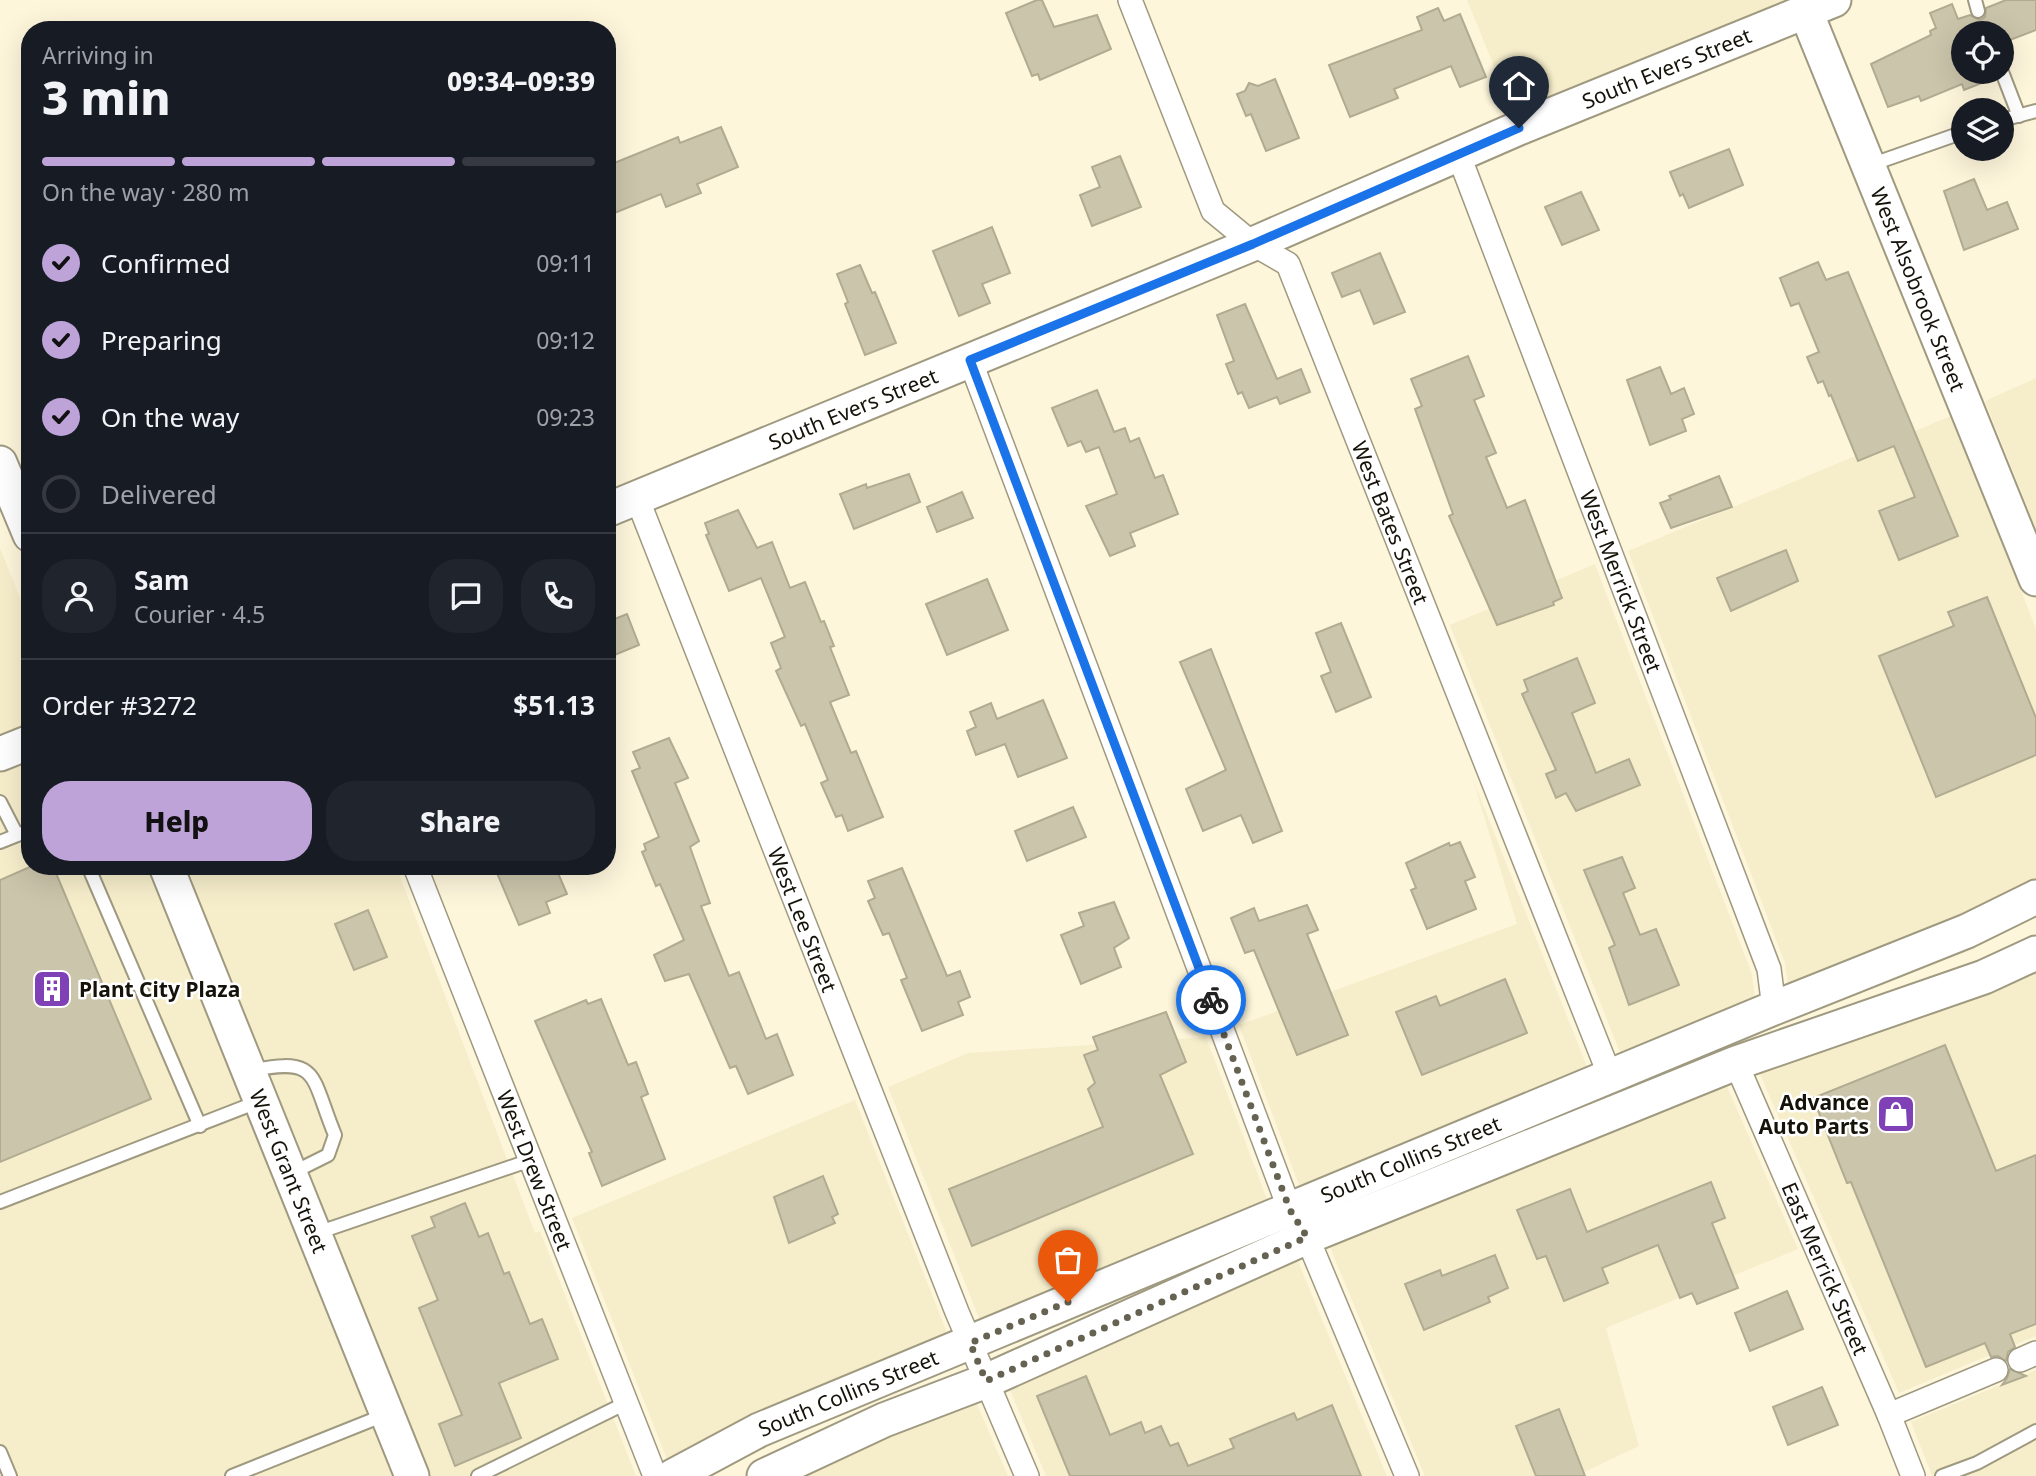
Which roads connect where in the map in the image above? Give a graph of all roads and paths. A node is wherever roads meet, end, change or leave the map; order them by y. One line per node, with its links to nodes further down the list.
1 (1130, 0): 10 (street, West Bates Street)
2 (1814, 4): 8 (main road, South Evers Street); 9 (main road, West Alsobrook Street)
3 (2006, 84): 5 (lane)
4 (2036, 111): 5 (lane)
5 (2019, 116): 6 (lane)
6 (2014, 117)
7 (1951, 137): 9 (lane)
8 (1459, 156): 10 (main road, South Evers Street); 29 (street, West Merrick Street)
9 (1869, 165): 15 (main road, West Alsobrook Street)
10 (1253, 244): 11 (main road, South Evers Street); 31 (street, West Bates Street)
11 (970, 360): 13 (main road, South Evers Street); 37 (street)
12 (0, 463): 14 (main road)
13 (622, 504): 39 (street, West Lee Street)
14 (21, 513)
15 (2036, 579)
16 (21, 746): 17 (main road)
17 (0, 754)
18 (0, 802): 19 (lane)
19 (21, 829)
20 (21, 834): 21 (lane)
21 (0, 842)
22 (92, 875): 33 (lane)
23 (170, 875): 32 (main road, West Grant Street)
24 (419, 875): 34 (street, West Drew Street)
25 (2036, 897): 29 (main road, South Collins Street)
26 (2036, 931): 28 (main road)
27 (2036, 953): 28 (main road, South Collins Street)
28 (1920, 999): 30 (main road, South Collins Street)
29 (1774, 1008): 31 (main road, South Collins Street)
30 (1736, 1063): 37 (main road, South Collins Street); 44 (street, East Merrick Street)
31 (1610, 1076): 37 (main road, South Collins Street)
32 (254, 1086): 33 (lane); 35 (main road, West Grant Street); 35 (lane)
33 (200, 1126): 36 (lane)
34 (531, 1160): 38 (lane); 42 (street, West Drew Street)
35 (290, 1174): 38 (main road, West Grant Street)
36 (0, 1202)
37 (1298, 1224): 39 (main road, South Collins Street); 41 (main road, South Collins Street); 55 (street)
38 (314, 1234): 43 (main road, West Grant Street)
39 (970, 1343): 41 (street, West Lee Street); 52 (main road, South Collins Street)
40 (1996, 1370): 44 (street)
41 (986, 1381): 53 (main road, South Collins Street); 54 (street, West Lee Street)
42 (626, 1403): 50 (lane); 51 (street, West Drew Street)
43 (387, 1414): 48 (lane); 49 (main road, West Grant Street)
44 (1889, 1415): 56 (street, East Merrick Street)
45 (2036, 1432): 57 (lane)
46 (0, 1452): 47 (lane)
47 (10, 1476)
48 (232, 1476)
49 (412, 1476)
50 (478, 1476)
51 (655, 1476)
52 (674, 1476)
53 (764, 1476)
54 (1027, 1476)
55 (1407, 1476)
56 (1913, 1476)
57 (1942, 1476)

